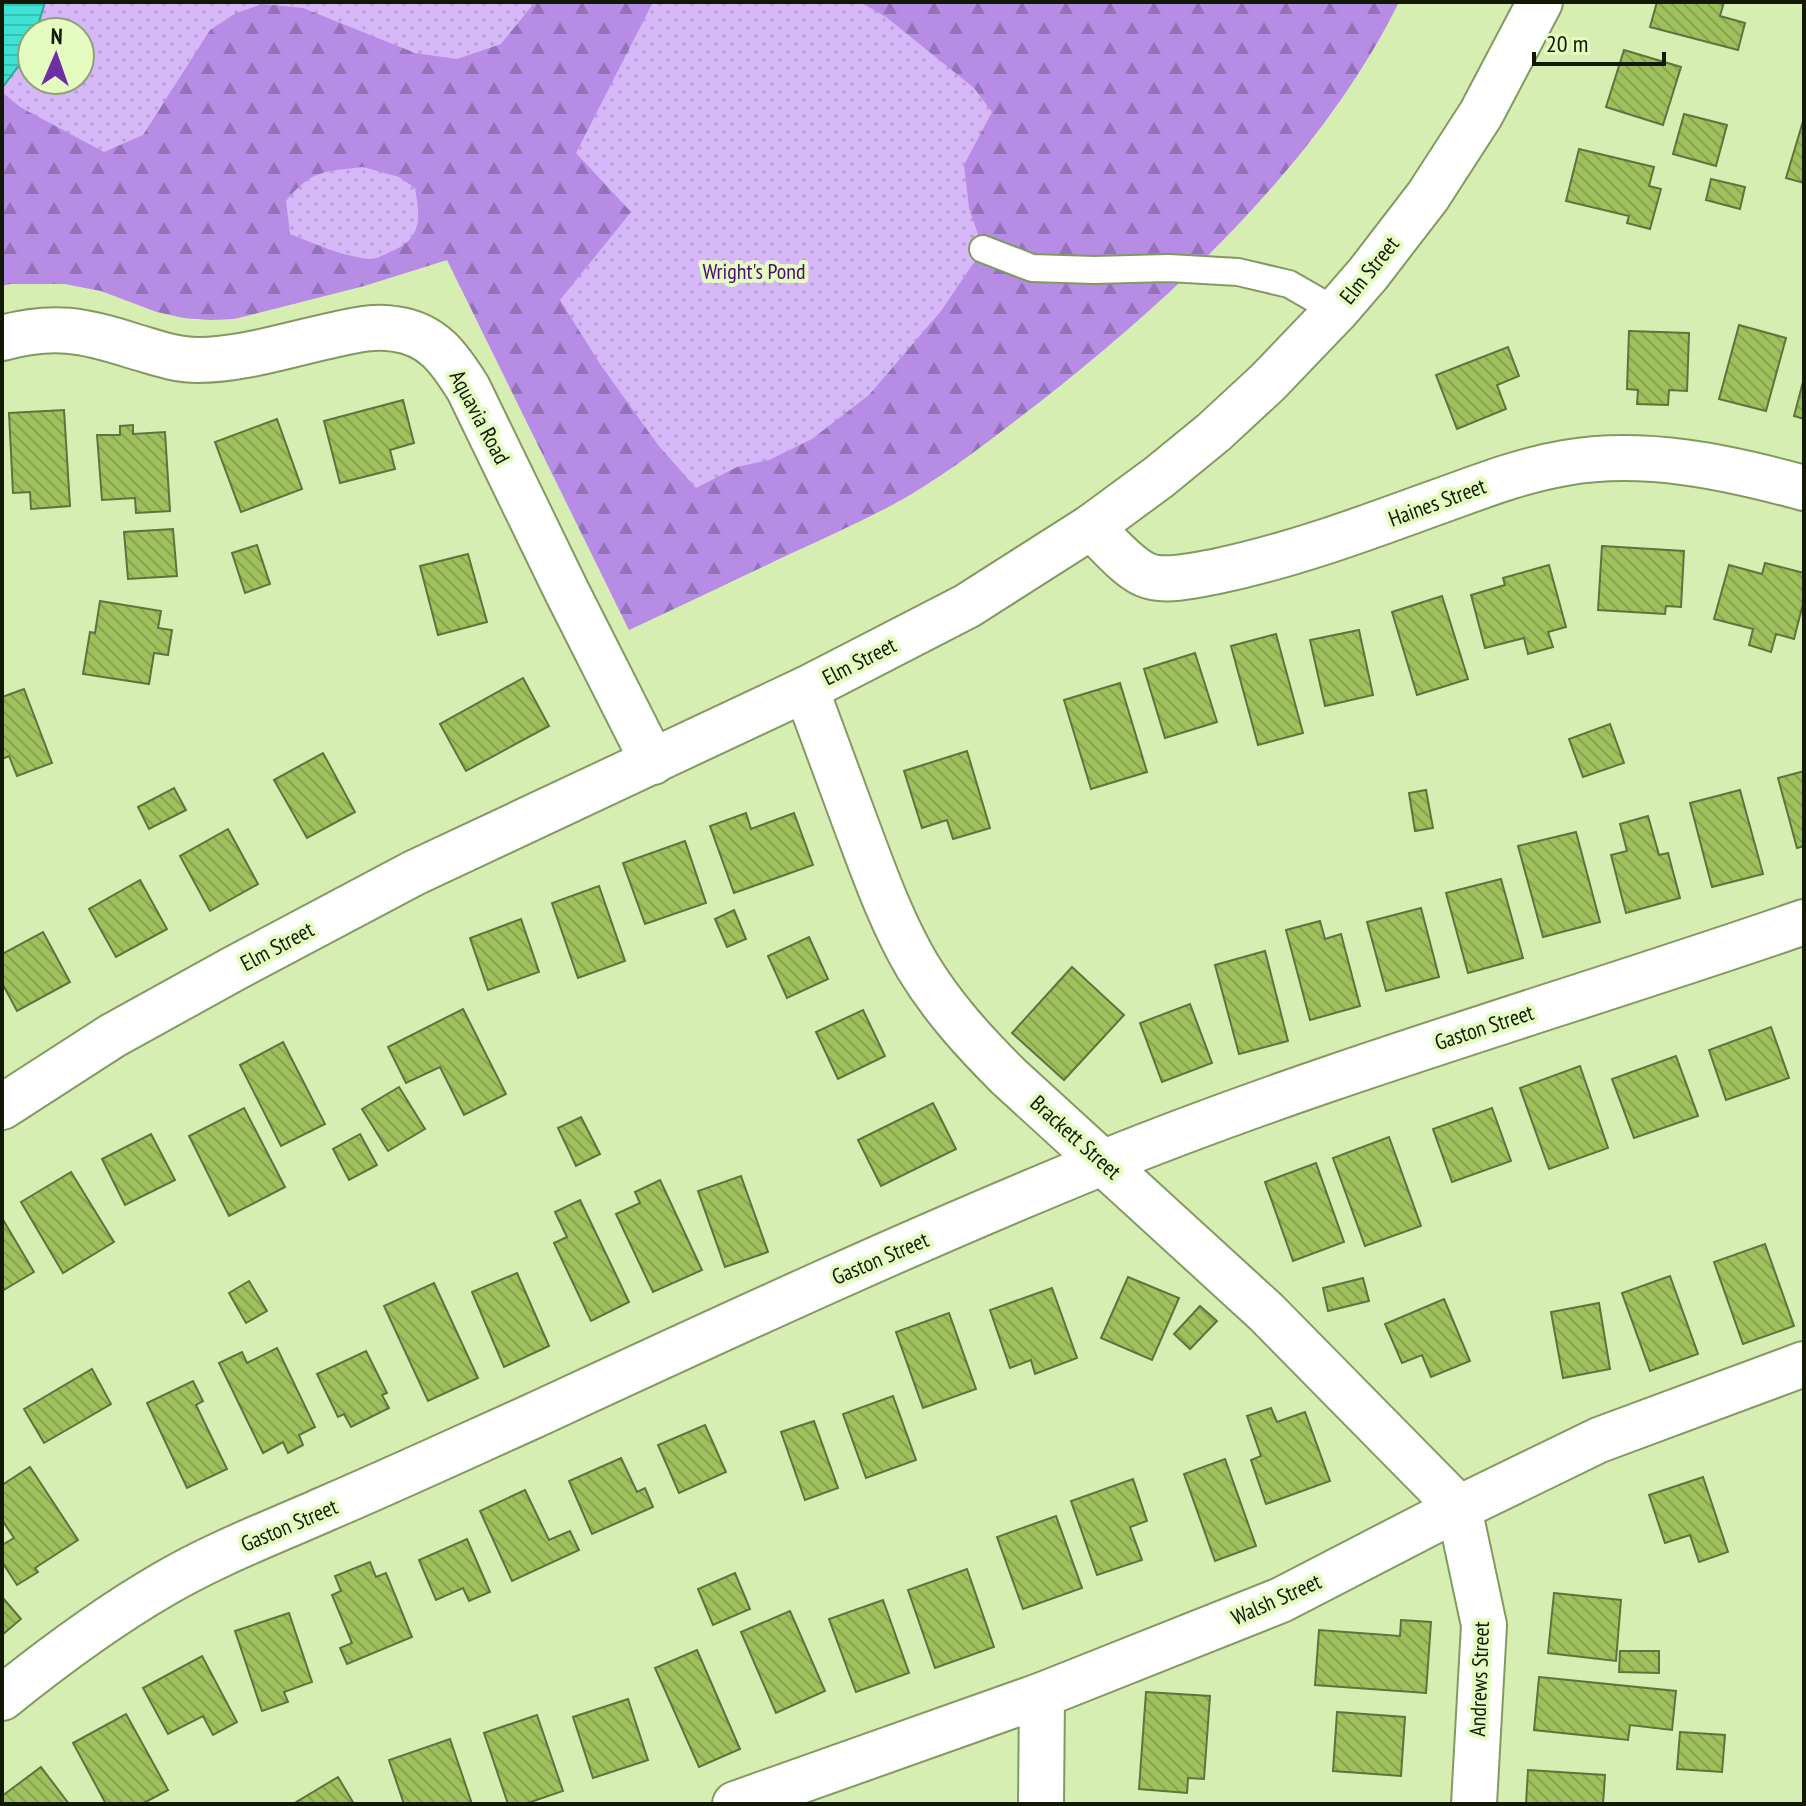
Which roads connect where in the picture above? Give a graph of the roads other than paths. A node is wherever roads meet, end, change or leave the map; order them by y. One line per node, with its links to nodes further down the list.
1 (1540, 2): 3 (street, Elm Street)
2 (983, 249): 3 (lane)
3 (1336, 311): 6 (street, Elm Street)
4 (2, 338): 8 (street, Aquavia Road)
5 (1804, 488): 6 (street, Haines Street)
6 (1091, 527): 7 (street, Elm Street)
7 (806, 689): 8 (street, Elm Street); 11 (street, Brackett Street)
8 (653, 762): 10 (street, Elm Street)
9 (1804, 922): 11 (street, Gaston Street)
10 (2, 1107)
11 (1103, 1162): 13 (street, Brackett Street); 15 (street, Gaston Street)
12 (1804, 1364): 13 (street, Walsh Street)
13 (1459, 1508): 14 (street, Walsh Street); 18 (street, Andrews Street)
14 (1042, 1695): 16 (street, Walsh Street); 17 (street)
15 (2, 1698)
16 (735, 1804)
17 (1041, 1804)
18 (1474, 1804)

